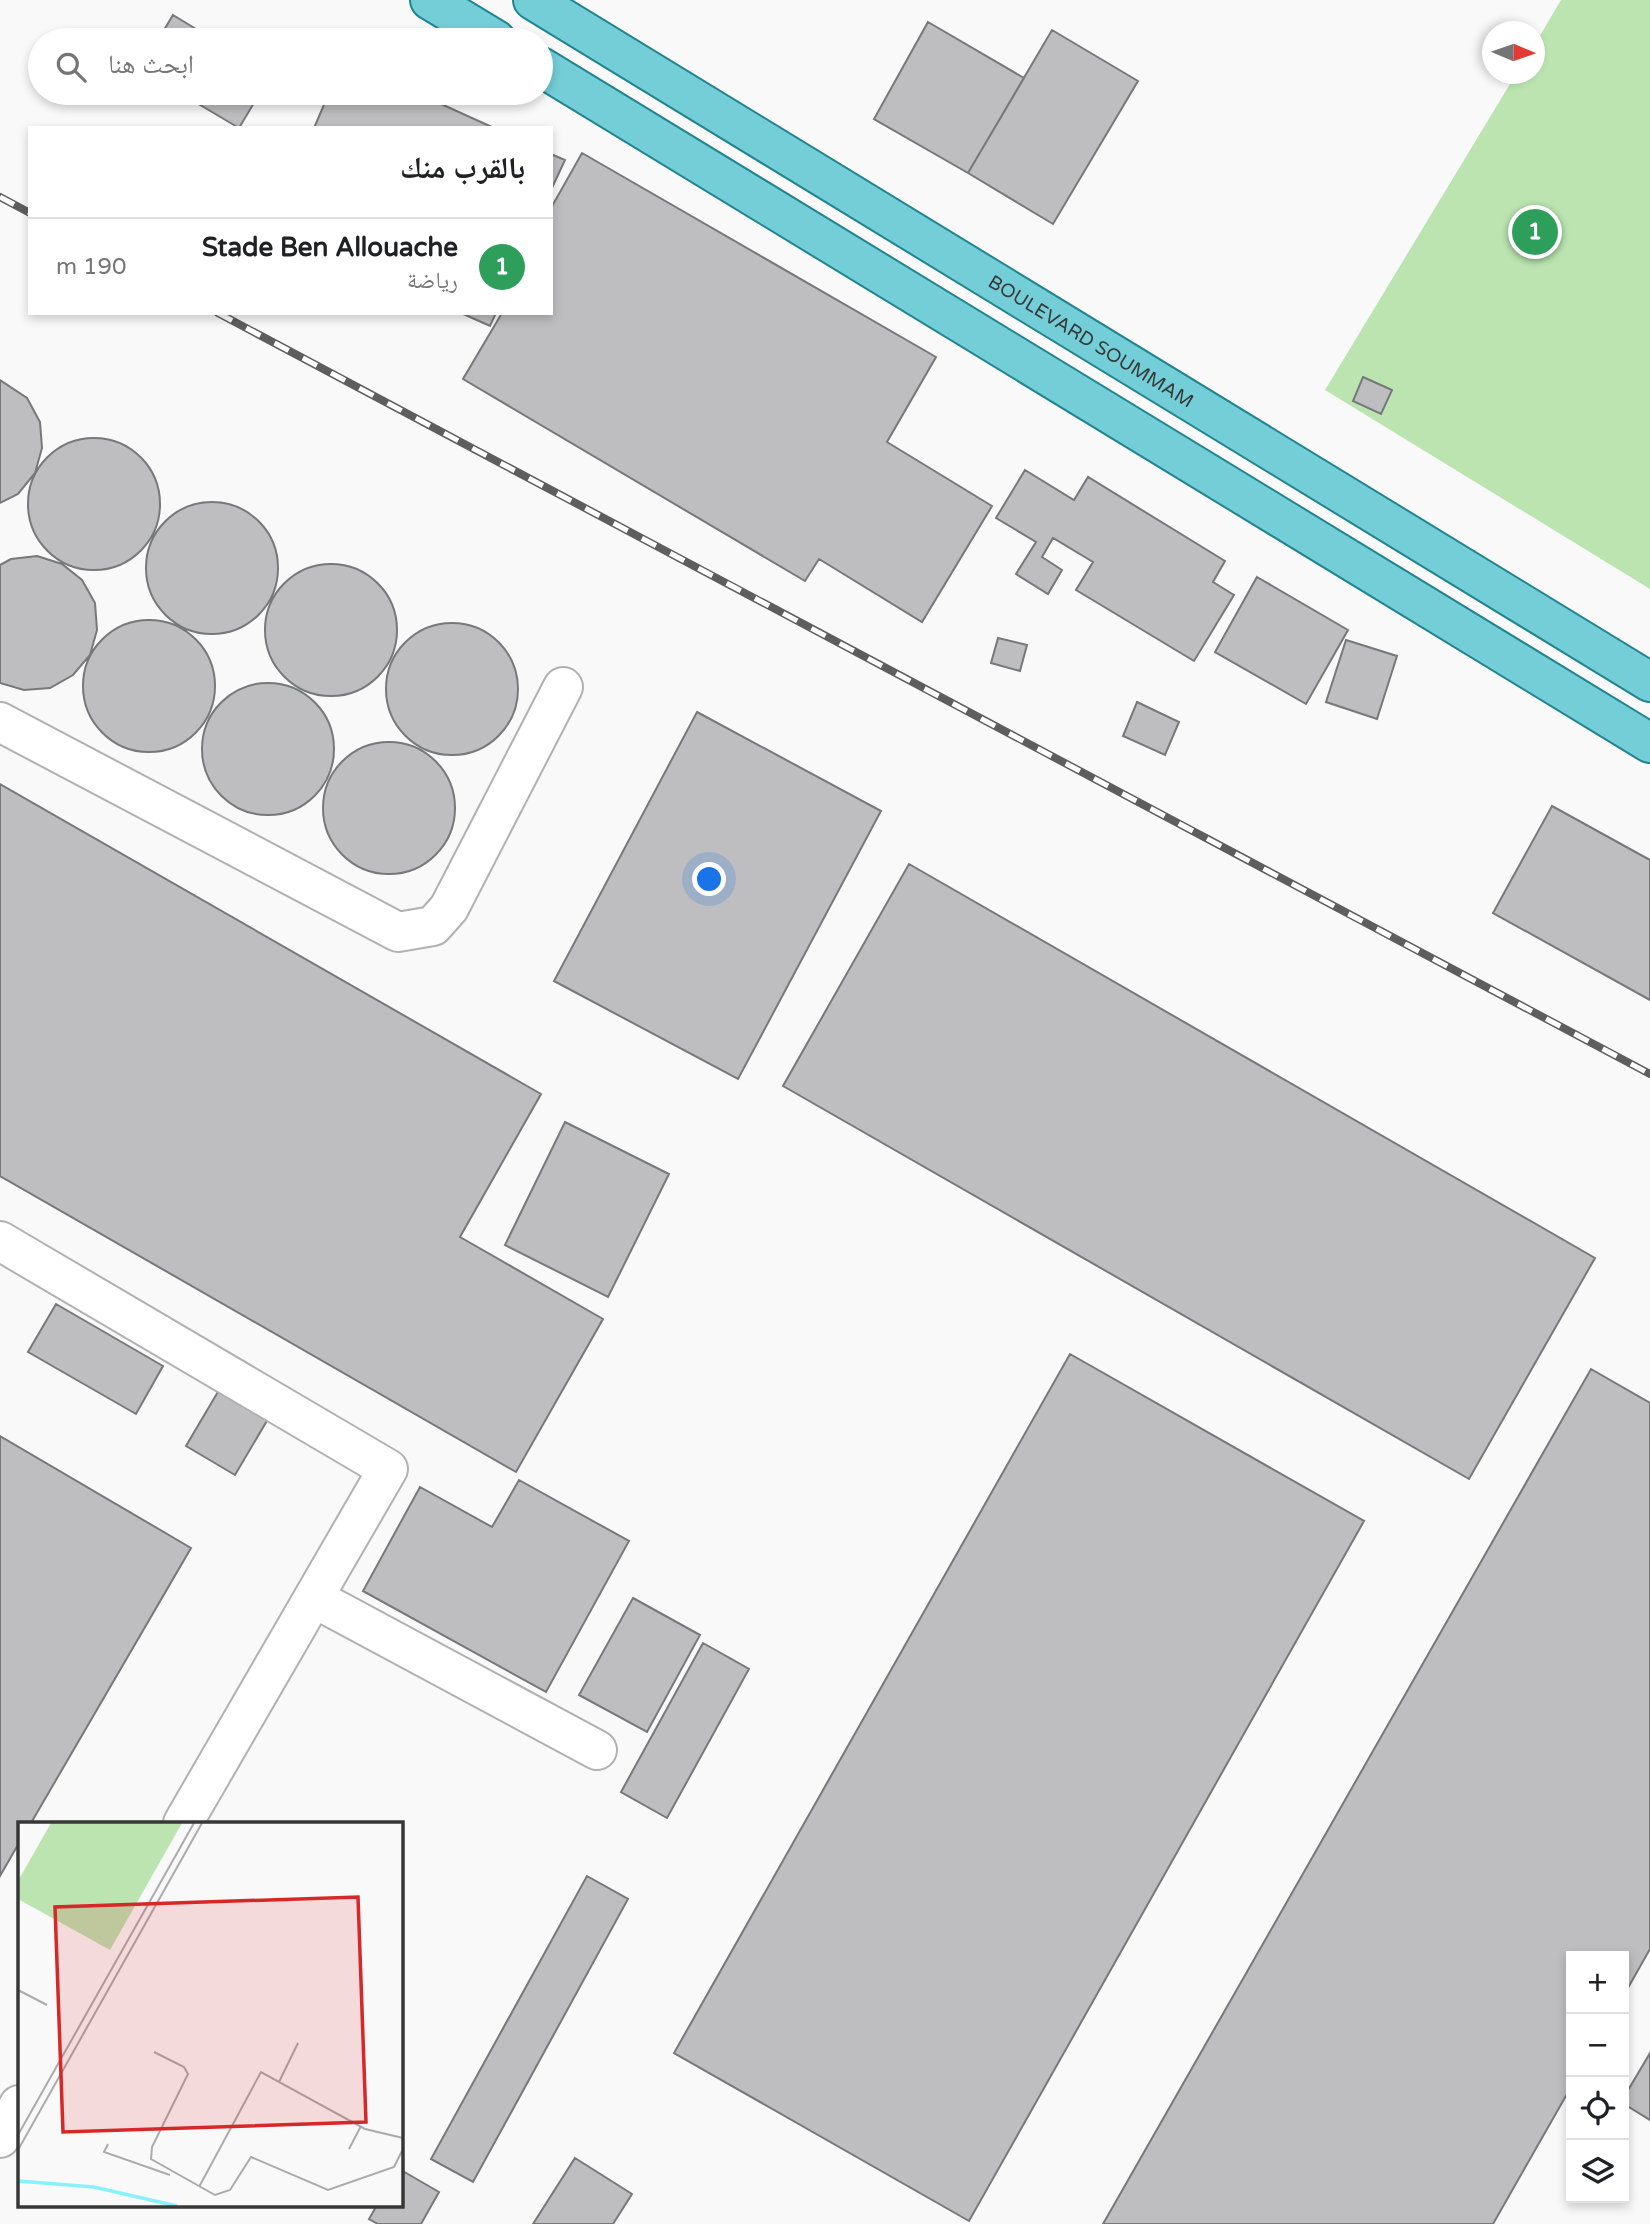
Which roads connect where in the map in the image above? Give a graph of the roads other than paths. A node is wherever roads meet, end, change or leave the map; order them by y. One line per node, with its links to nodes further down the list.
1 (430, 0): 3 (main road)
2 (533, 0): 5 (main road, BOULEVARD SOUMMAM)
3 (476, 28)
4 (553, 74): 8 (main road)
5 (1650, 682)
6 (563, 687): 7 (lane)
7 (0, 722)
8 (1650, 743)
9 (0, 1241): 10 (lane)
10 (314, 1598): 11 (lane); 12 (lane)
11 (597, 1750)
12 (184, 1822)
13 (18, 2107): 14 (lane)
14 (0, 2138)

